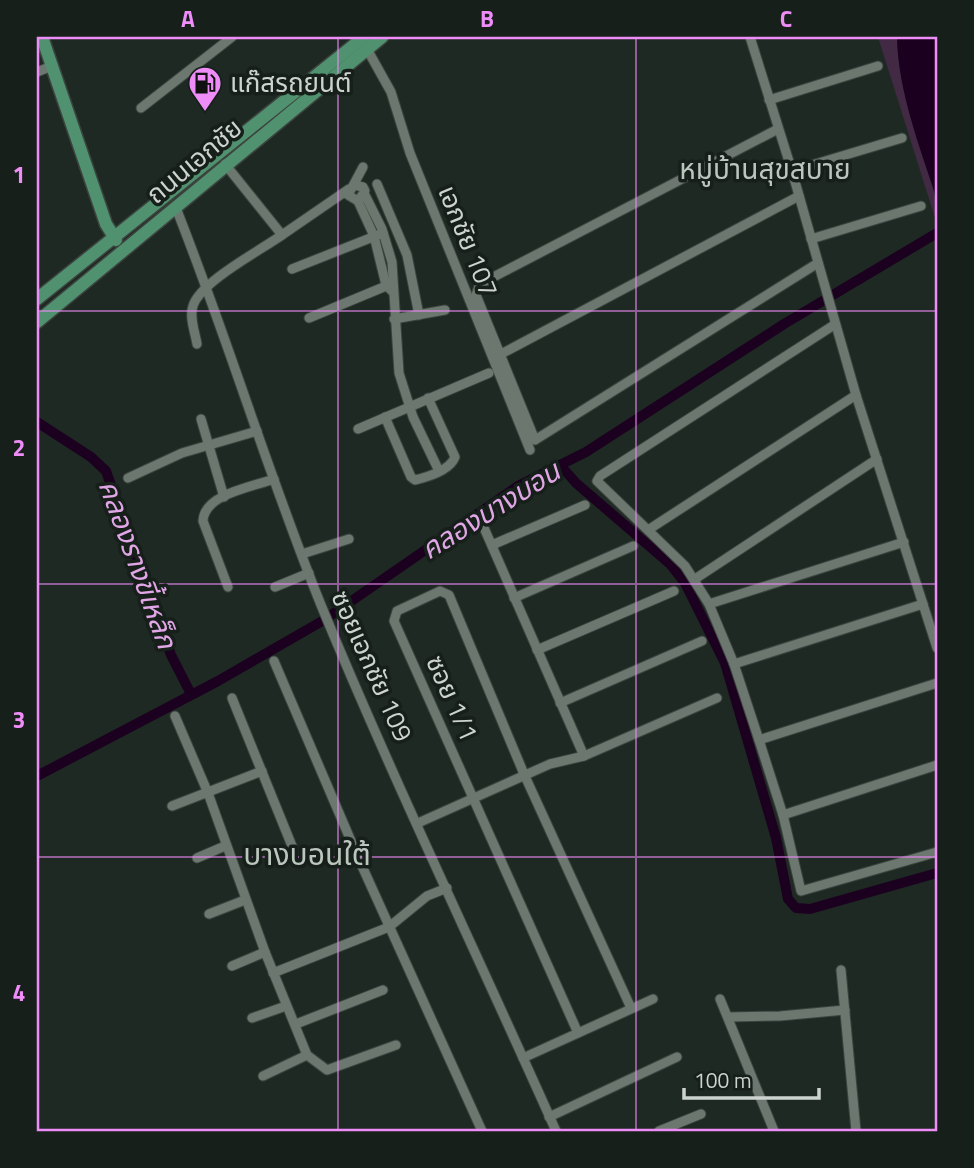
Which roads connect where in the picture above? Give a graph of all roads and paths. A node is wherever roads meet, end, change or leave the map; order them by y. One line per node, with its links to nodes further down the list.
1 (42, 37): 6 (main road)
2 (232, 37): 11 (street)
3 (382, 37): 5 (main road, ถนนเอกชัย)
4 (750, 37): 9 (street)
5 (365, 43): 10 (main road, ถนนเอกชัย); 12 (main road, ถนนเอกชัย); 50 (street, เอกชัย 107)
6 (52, 66): 8 (street); 24 (main road)
7 (878, 66): 9 (street)
8 (37, 72)
9 (769, 100): 13 (street)
10 (276, 104): 12 (main road); 24 (main road, ถนนเอกชัย)
11 (141, 108)
12 (286, 115): 15 (main road, ถนนเอกชัย)
13 (778, 129): 17 (street); 40 (street)
14 (902, 138): 17 (street)
15 (225, 164): 22 (main road, ถนนเอกชัย); 25 (street)
16 (363, 167): 19 (street)
17 (792, 171): 20 (street)
18 (377, 184): 34 (street)
19 (351, 187): 23 (street); 25 (street)
20 (799, 196): 26 (street); 40 (street)
21 (920, 206): 26 (street)
22 (176, 208): 27 (main road, ถนนเอกชัย); 30 (street, ซอยเอกชัย 109)
23 (378, 234): 29 (street); 31 (street)
24 (113, 235): 27 (main road); 32 (main road, ถนนเอกชัย)
25 (282, 235): 30 (street)
26 (811, 239): 28 (street)
27 (122, 249): 38 (main road, ถนนเอกชัย)
28 (818, 263): 37 (street); 40 (street)
29 (292, 269)
30 (208, 286): 39 (street); 48 (street, ซอยเอกชัย 109)
31 (391, 286): 35 (street); 36 (street)
32 (37, 299)
33 (445, 310): 34 (street)
34 (419, 315): 36 (street)
35 (309, 318)
36 (394, 319): 44 (street)
37 (833, 320): 42 (street); 58 (street)
38 (37, 322)
39 (197, 344)
40 (501, 354)
41 (489, 373): 43 (street)
42 (856, 395): 51 (street); 58 (street)
43 (428, 398): 44 (street); 52 (street)
44 (409, 406): 45 (street); 52 (street)
45 (385, 417): 47 (street); 52 (street)
46 (201, 419): 49 (street)
47 (358, 429)
48 (257, 431): 49 (street); 54 (street, ซอยเอกชัย 109)
49 (208, 444): 53 (street); 55 (street)
50 (530, 450)
51 (877, 459): 60 (street); 65 (street)
52 (439, 471)
53 (128, 478)
54 (274, 480): 55 (street); 63 (street, ซอยเอกชัย 109)
55 (224, 497): 66 (street)
56 (584, 505): 61 (street)
57 (481, 521): 61 (street)
58 (648, 530): 65 (street)
59 (349, 539): 63 (street)
60 (904, 542): 70 (street); 71 (street)
61 (492, 545): 69 (street)
62 (633, 546): 69 (street)
63 (302, 554): 64 (street, ซอยเอกชัย 109)
64 (309, 573): 67 (street); 91 (street, ซอยเอกชัย 109)
65 (695, 579): 70 (street)
66 (228, 587)
67 (275, 587)
68 (674, 591): 74 (street)
69 (513, 598): 74 (street)
70 (709, 604): 76 (street)
71 (923, 604): 73 (street); 76 (street)
72 (702, 641): 80 (street)
73 (937, 648)
74 (537, 650): 80 (street)
75 (274, 661): 99 (street)
76 (734, 664): 82 (street)
77 (937, 683): 82 (street)
78 (232, 698): 85 (street)
79 (717, 698): 83 (street)
80 (560, 703): 83 (street)
81 (175, 716): 87 (street)
82 (759, 740): 90 (street)
83 (584, 756): 86 (street)
84 (937, 765): 90 (street)
85 (262, 771): 87 (street); 93 (street)
86 (524, 774): 88 (street); 88 (street, ซอย 1/1); 108 (street)
87 (208, 793): 89 (street); 92 (street)
88 (473, 797): 91 (street); 113 (street, ซอย 1/1)
89 (172, 806)
90 (783, 815): 94 (street)
91 (418, 823): 96 (street, ซอยเอกชัย 109)
92 (225, 846): 95 (street); 97 (street)
93 (292, 846)
94 (937, 852)
95 (197, 858)
96 (447, 888): 99 (street); 117 (street, ซอยเอกชัย 109)
97 (245, 900): 98 (street); 100 (street)
98 (209, 914)
99 (389, 927): 103 (street); 122 (street)
100 (265, 952): 101 (street); 103 (street)
101 (232, 966)
102 (841, 970): 109 (street)
103 (273, 973): 107 (street)
104 (383, 990): 112 (street)
105 (653, 999): 108 (street)
106 (720, 999): 110 (street)
107 (286, 1006): 111 (street); 112 (street)
108 (631, 1008): 113 (street)
109 (845, 1010): 110 (street); 126 (street)
110 (728, 1017): 125 (street)
111 (252, 1018)
112 (296, 1024): 115 (street)
113 (578, 1033): 117 (street)
114 (396, 1045): 115 (street)
115 (307, 1055): 118 (street)
116 (677, 1057): 120 (street)
117 (523, 1058): 120 (street, ซอยเอกชัย 109)
118 (263, 1076)
119 (701, 1114): 121 (street)
120 (549, 1117): 123 (street, ซอยเอกชัย 109)
121 (678, 1128): 124 (street)
122 (482, 1131)
123 (555, 1131)
124 (659, 1131)
125 (774, 1131)
126 (856, 1131)

